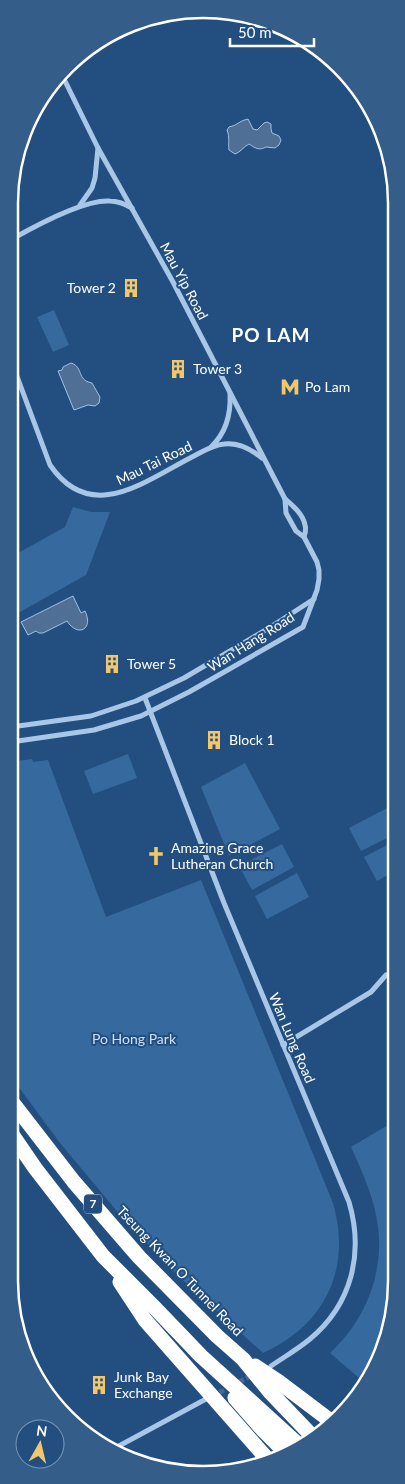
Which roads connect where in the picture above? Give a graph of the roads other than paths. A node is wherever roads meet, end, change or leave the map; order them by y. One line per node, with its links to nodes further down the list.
1 (64, 80): 2 (street, Mau Yip Road)
2 (98, 148): 3 (street); 4 (street, Mau Yip Road)
3 (80, 206): 4 (street); 5 (street)
4 (132, 208): 7 (street, Mau Yip Road)
5 (18, 236)
6 (18, 379): 8 (street, Mau Tai Road)
7 (230, 391): 8 (street, Mau Tai Road); 9 (street, Mau Yip Road)
8 (208, 448): 9 (street, Mau Tai Road)
9 (265, 460): 10 (street, Mau Yip Road)
10 (285, 500): 11 (street, Mau Yip Road); 11 (street, Mau Yip Road)
11 (304, 537): 12 (street, Mau Yip Road)
12 (314, 599): 13 (street, Wan Hang Road); 14 (street, Wan Hang Road)
13 (145, 698): 14 (street, Wan Lung Road); 15 (street, Wan Hang Road)
14 (150, 711): 16 (street, Wan Hang Road); 18 (street, Wan Lung Road)
15 (18, 726)
16 (18, 741)
17 (386, 975): 18 (street)
18 (283, 1045): 24 (street, Wan Lung Road)
19 (18, 1110): 23 (highway, Tseung Kwan O Tunnel Road / 7)
20 (18, 1144): 21 (highway, 7)
21 (103, 1256): 22 (highway, 7); 31 (highway)
22 (201, 1356): 28 (highway, 7); 30 (highway)
23 (243, 1359): 26 (highway); 27 (highway, Tseung Kwan O Tunnel Road / 7)
24 (271, 1366)
25 (206, 1399): 29 (street)
26 (327, 1418)
27 (309, 1432)
28 (295, 1442)
29 (119, 1446)
30 (281, 1448)
31 (265, 1456)

